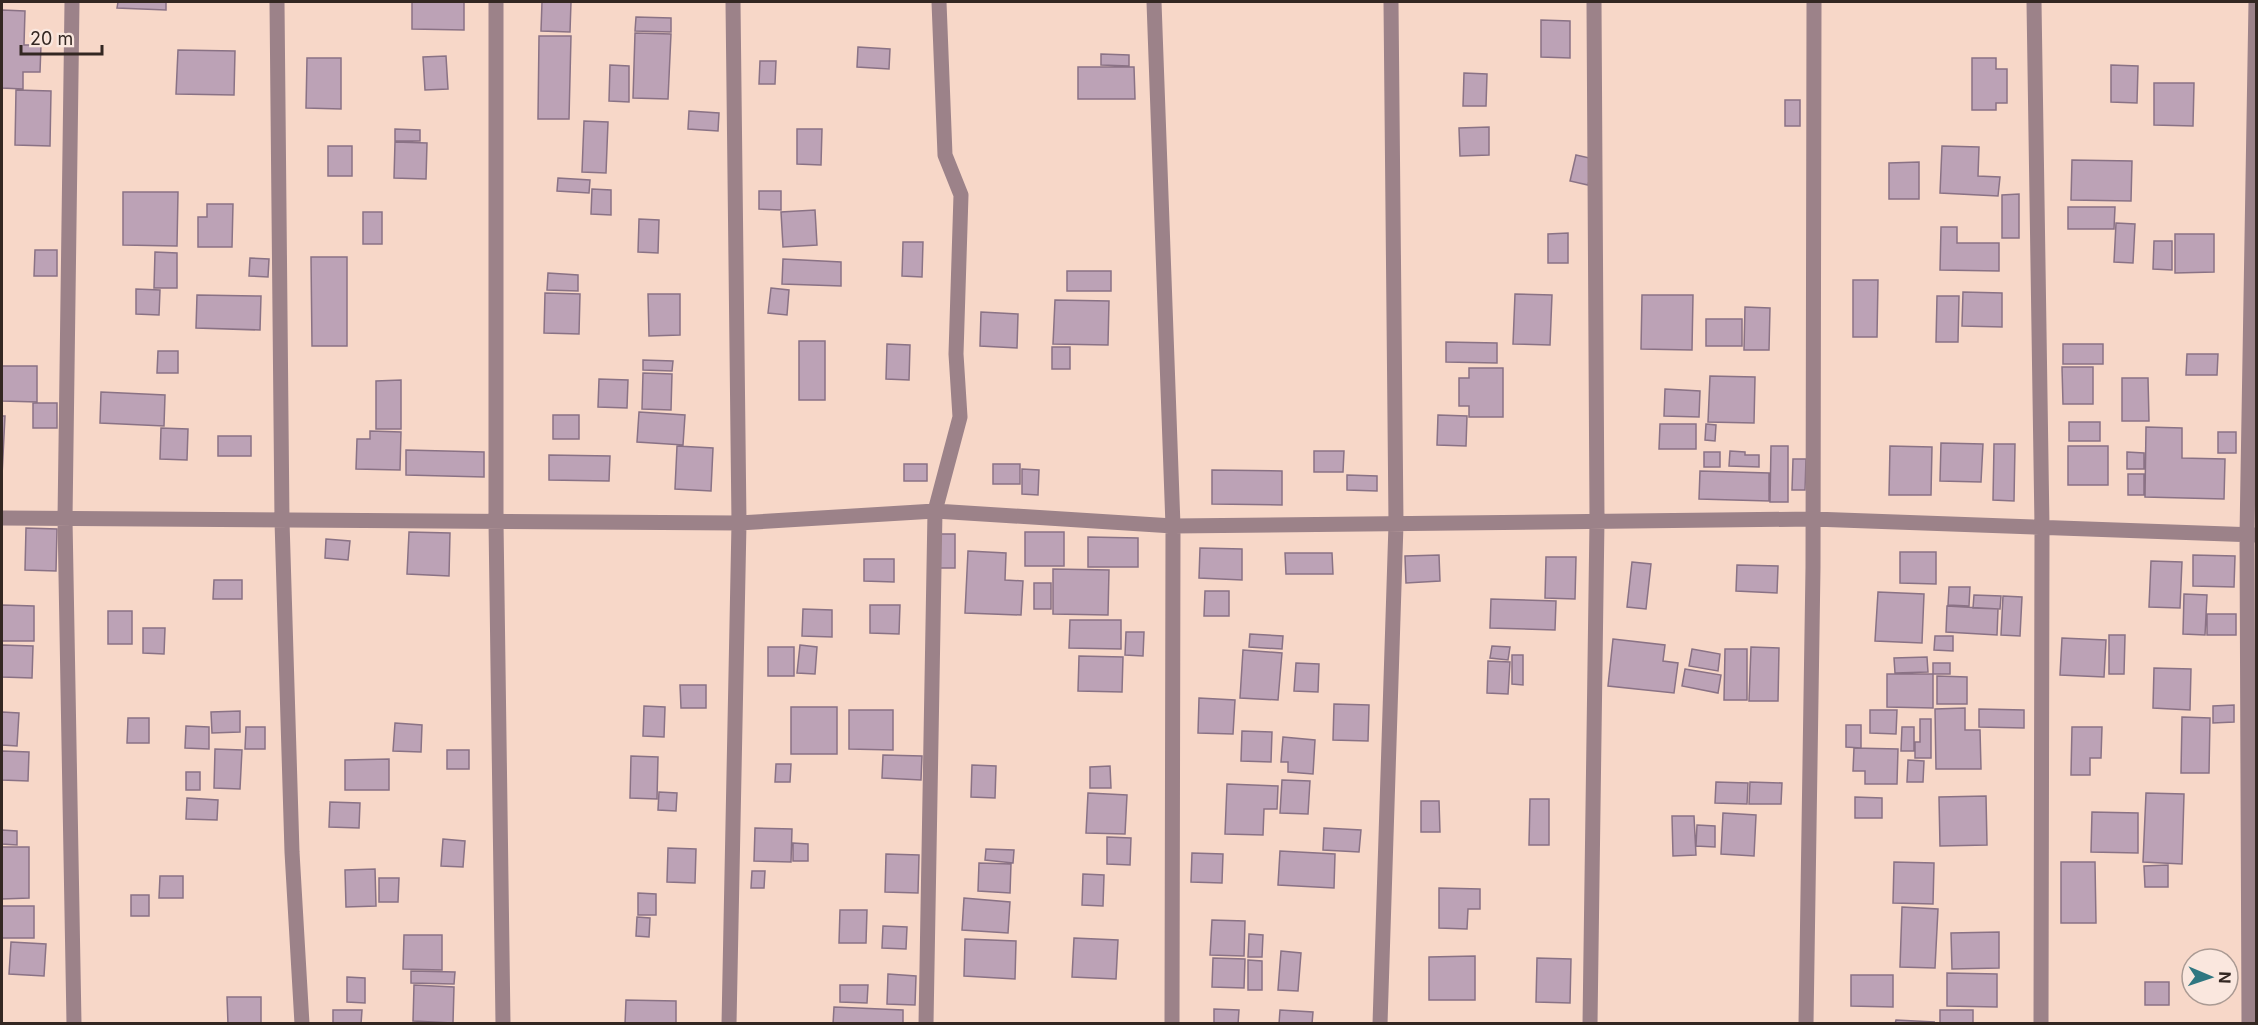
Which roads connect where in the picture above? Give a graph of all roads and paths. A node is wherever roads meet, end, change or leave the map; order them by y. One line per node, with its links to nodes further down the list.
1 (72, 2): 14 (street)
2 (277, 2): 16 (street)
3 (496, 2): 18 (street)
4 (733, 2): 19 (street)
5 (939, 2): 12 (street)
6 (1154, 2): 21 (street)
7 (1391, 2): 20 (street)
8 (1594, 2): 17 (street)
9 (1814, 2): 15 (street)
10 (2034, 2): 22 (street)
11 (2256, 2): 23 (street)
12 (935, 511): 19 (street); 21 (street); 28 (street)
13 (2, 518): 14 (street)
14 (66, 519): 16 (street); 24 (street)
15 (1813, 519): 17 (street); 22 (street); 32 (street)
16 (282, 520): 18 (street); 25 (street)
17 (1597, 520): 20 (street); 31 (street)
18 (496, 522): 19 (street); 26 (street)
19 (739, 523): 27 (street)
20 (1396, 524): 21 (street); 30 (street)
21 (1173, 526): 29 (street)
22 (2042, 527): 23 (street); 33 (street)
23 (2252, 535): 34 (street)
24 (74, 1023)
25 (302, 1023)
26 (503, 1023)
27 (729, 1023)
28 (926, 1023)
29 (1172, 1023)
30 (1380, 1023)
31 (1590, 1023)
32 (1806, 1023)
33 (2041, 1023)
34 (2248, 1023)

